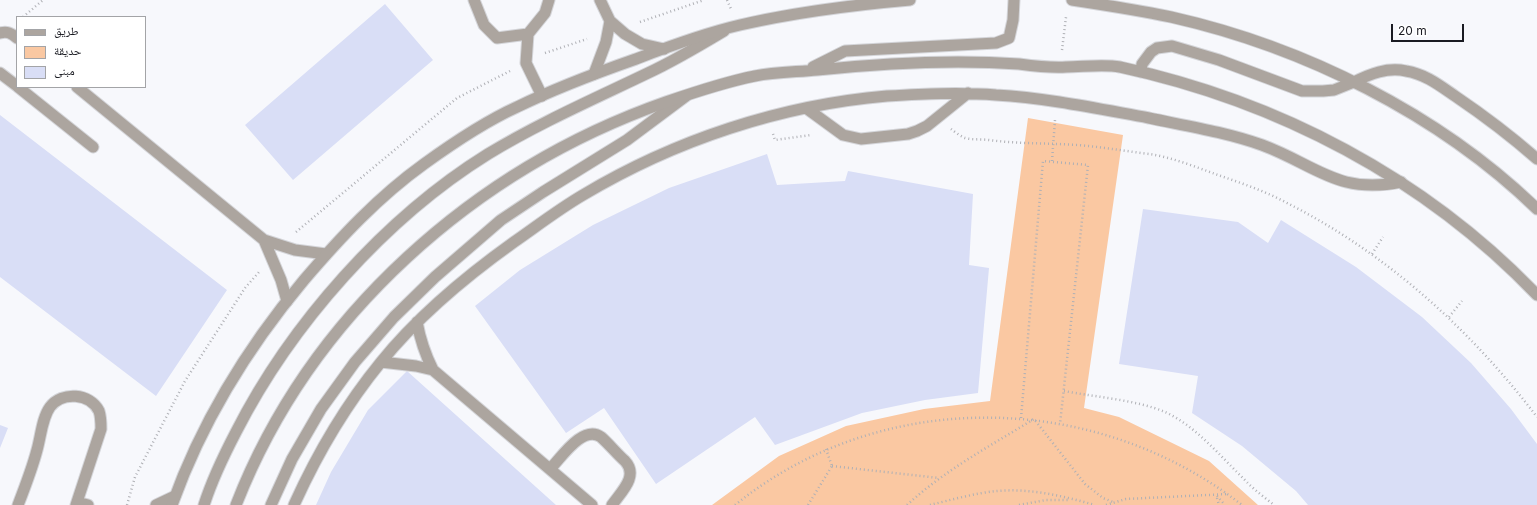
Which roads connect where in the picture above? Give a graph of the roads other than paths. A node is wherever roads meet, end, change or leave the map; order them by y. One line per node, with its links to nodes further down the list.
1 (474, 0): 10 (street)
2 (549, 0): 10 (street)
3 (600, 0): 7 (street)
4 (910, 0): 8 (street)
5 (1014, 0): 13 (street)
6 (1072, 0): 17 (street)
7 (610, 21): 12 (street); 16 (street)
8 (728, 28): 12 (street); 42 (street)
9 (0, 33): 11 (street)
10 (528, 34): 23 (street)
11 (16, 37)
12 (664, 48): 16 (street)
13 (805, 71): 14 (street); 22 (street)
14 (1141, 72): 17 (street); 27 (street)
15 (0, 73): 18 (street)
16 (594, 74): 23 (street)
17 (1354, 82): 26 (street); 28 (street)
18 (16, 86)
19 (18, 88): 25 (street)
20 (78, 88): 29 (street)
21 (968, 93): 24 (street); 24 (street); 27 (street)
22 (689, 94): 43 (street); 44 (street)
23 (542, 96): 30 (street)
24 (806, 108): 33 (street)
25 (93, 147)
26 (1537, 159)
27 (1401, 182): 31 (street)
28 (1537, 209)
29 (264, 240): 30 (street); 32 (street)
30 (326, 254): 32 (street)
31 (1537, 295)
32 (287, 301): 37 (street)
33 (417, 322): 34 (street); 35 (street)
34 (381, 362): 35 (street); 45 (street)
35 (433, 370): 36 (street)
36 (550, 470): 46 (street); 47 (street)
37 (174, 501): 41 (street)
38 (76, 503): 39 (street); 40 (street)
39 (18, 505)
40 (88, 505)
41 (156, 505)
42 (204, 505)
43 (236, 505)
44 (271, 505)
45 (294, 505)
46 (592, 505)
47 (612, 505)

